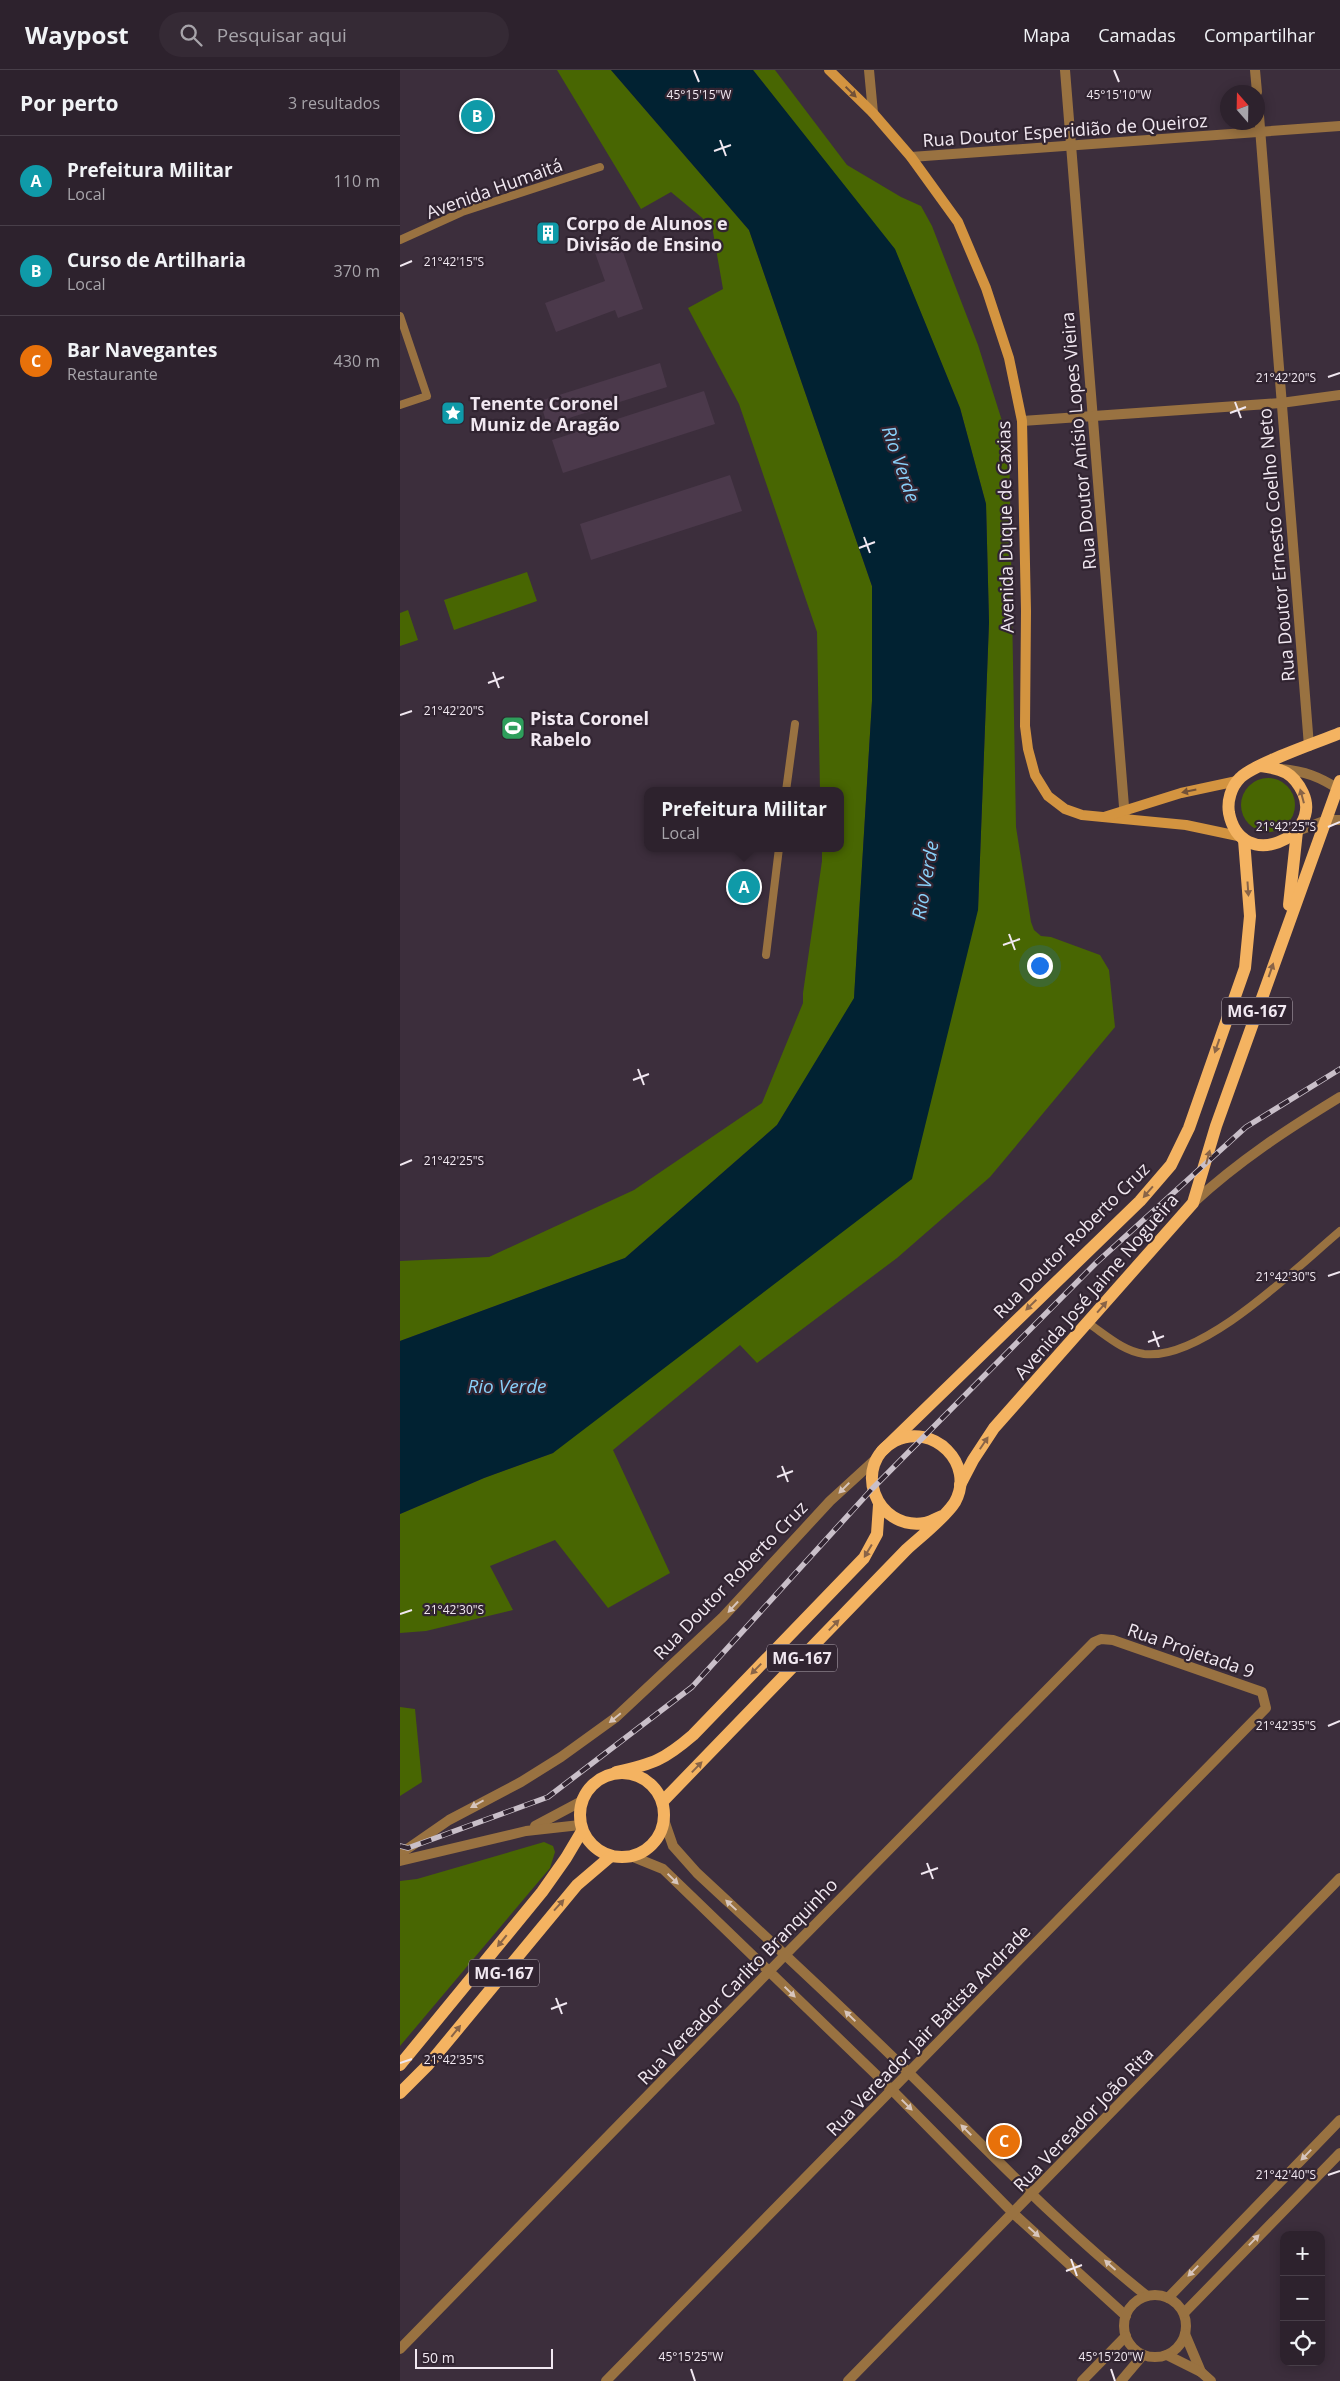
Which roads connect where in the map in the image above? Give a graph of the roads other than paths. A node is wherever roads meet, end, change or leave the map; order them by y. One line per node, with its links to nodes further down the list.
1 (829, 70): 6 (main road, Avenida Duque de Caxias, one-way to 6)
2 (869, 70): 6 (street)
3 (1065, 70): 9 (street, Rua Doutor Anísio Lopes Vieira)
4 (1255, 70): 5 (street)
5 (1256, 85)
6 (873, 113): 10 (main road, Avenida Duque de Caxias)
7 (1340, 126): 8 (street, Rua Doutor Esperidião de Queiroz)
8 (1260, 132): 9 (street, Rua Doutor Esperidião de Queiroz); 15 (street, Rua Doutor Ernesto Coelho Neto)
9 (1071, 146): 10 (street, Rua Doutor Esperidião de Queiroz); 17 (street, Rua Doutor Anísio Lopes Vieira)
10 (912, 157): 18 (main road, Avenida Duque de Caxias)
11 (600, 167): 12 (lane, Avenida Humaitá)
12 (400, 240)
13 (400, 316): 16 (lane)
14 (1340, 395): 15 (street)
15 (1281, 402): 17 (street); 21 (street, Rua Doutor Ernesto Coelho Neto)
16 (400, 405)
17 (1092, 416): 18 (street); 27 (street, Rua Doutor Anísio Lopes Vieira)
18 (1022, 421): 28 (main road, Avenida Duque de Caxias)
19 (794, 724): 26 (lane)
20 (1340, 733): 21 (main road, Avenida Duque de Caxias)
21 (1309, 746): 22 (main road, Avenida Duque de Caxias)
22 (1261, 766): 23 (main road, MG-167); 24 (main road, Avenida Duque de Caxias)
23 (1279, 769): 25 (street); 31 (main road, MG-167, one-way to 23)
24 (1237, 781): 27 (main road, Avenida Duque de Caxias, one-way to 27); 32 (main road)
25 (1339, 786): 30 (main road, Avenida José Jaime Nogueira / MG-167)
26 (786, 787)
27 (1124, 809): 28 (main road, Avenida Duque de Caxias); 29 (street, Rua Doutor Anísio Lopes Vieira)
28 (1103, 817): 29 (main road, Avenida Duque de Caxias)
29 (1126, 820): 32 (main road, Avenida Duque de Caxias)
30 (1334, 820): 31 (street); 34 (main road, Avenida José Jaime Nogueira / MG-167)
31 (1296, 831): 32 (main road, Avenida Duque de Caxias); 34 (main road, Avenida José Jaime Nogueira / MG-167)
32 (1241, 838): 40 (main road, Rua Doutor Roberto Cruz, one-way to 40)
33 (779, 852): 35 (lane)
34 (1287, 925): 37 (main road, Avenida José Jaime Nogueira / MG-167, one-way to 34)
35 (766, 955)
36 (1340, 1097): 37 (street)
37 (1193, 1203): 39 (main road, Avenida José Jaime Nogueira / MG-167, one-way to 37)
38 (1340, 1231): 39 (lane)
39 (1088, 1323): 41 (main road, Avenida José Jaime Nogueira / MG-167, one-way to 39)
40 (881, 1453): 41 (main road); 42 (main road, MG-167); 52 (street, Rua Doutor Roberto Cruz, one-way to 52)
41 (960, 1485): 43 (main road, Avenida José Jaime Nogueira / MG-167)
42 (879, 1505): 43 (main road); 46 (main road, MG-167, one-way to 46)
43 (942, 1516): 48 (main road, Avenida José Jaime Nogueira / MG-167, one-way to 43)
44 (1101, 1639): 45 (street, Rua Projetada 9); 57 (street, Rua Vereador Carlito Branquinho)
45 (1265, 1699): 60 (street, Rua Vereador Jair Batista Andrade)
46 (616, 1772): 47 (main road); 48 (main road)
47 (582, 1801): 50 (main road); 51 (street)
48 (663, 1802): 49 (main road)
49 (664, 1820): 54 (main road); 57 (street, one-way to 49)
50 (581, 1828): 51 (street); 53 (main road); 59 (main road, MG-167, one-way to 59)
51 (526, 1830): 55 (street)
52 (400, 1854)
53 (611, 1856): 54 (main road); 62 (main road, MG-167, one-way to 53)
54 (631, 1856): 58 (street, one-way to 58)
55 (400, 1861)
56 (1340, 1878): 65 (street, Rua Vereador João Rita)
57 (785, 1955): 58 (street, Rua Vereador Carlito Branquinho); 60 (street, one-way to 57)
58 (769, 1972): 61 (street, one-way to 61); 73 (street, Rua Vereador Carlito Branquinho)
59 (400, 2065)
60 (909, 2072): 61 (street, Rua Vereador Jair Batista Andrade); 65 (street, one-way to 60)
61 (892, 2090): 66 (street, one-way to 66); 77 (street, Rua Vereador Jair Batista Andrade)
62 (400, 2093)
63 (1340, 2120): 68 (street, one-way to 68)
64 (1340, 2153): 69 (street, one-way to 64)
65 (1031, 2194): 66 (street, Rua Vereador João Rita); 67 (street, one-way to 65)
66 (1014, 2214): 70 (street, one-way to 70); 78 (street, Rua Vereador João Rita)
67 (1147, 2296): 68 (street); 70 (street)
68 (1168, 2298): 69 (street)
69 (1184, 2313): 71 (street)
70 (1126, 2316): 72 (street)
71 (1185, 2334): 75 (street); 76 (street)
72 (1126, 2336): 74 (street); 79 (street)
73 (400, 2349)
74 (1143, 2355): 75 (street); 80 (street)
75 (1167, 2355): 76 (street)
76 (1201, 2372): 81 (street)
77 (606, 2381)
78 (848, 2381)
79 (1082, 2381)
80 (1121, 2381)
81 (1211, 2381)

